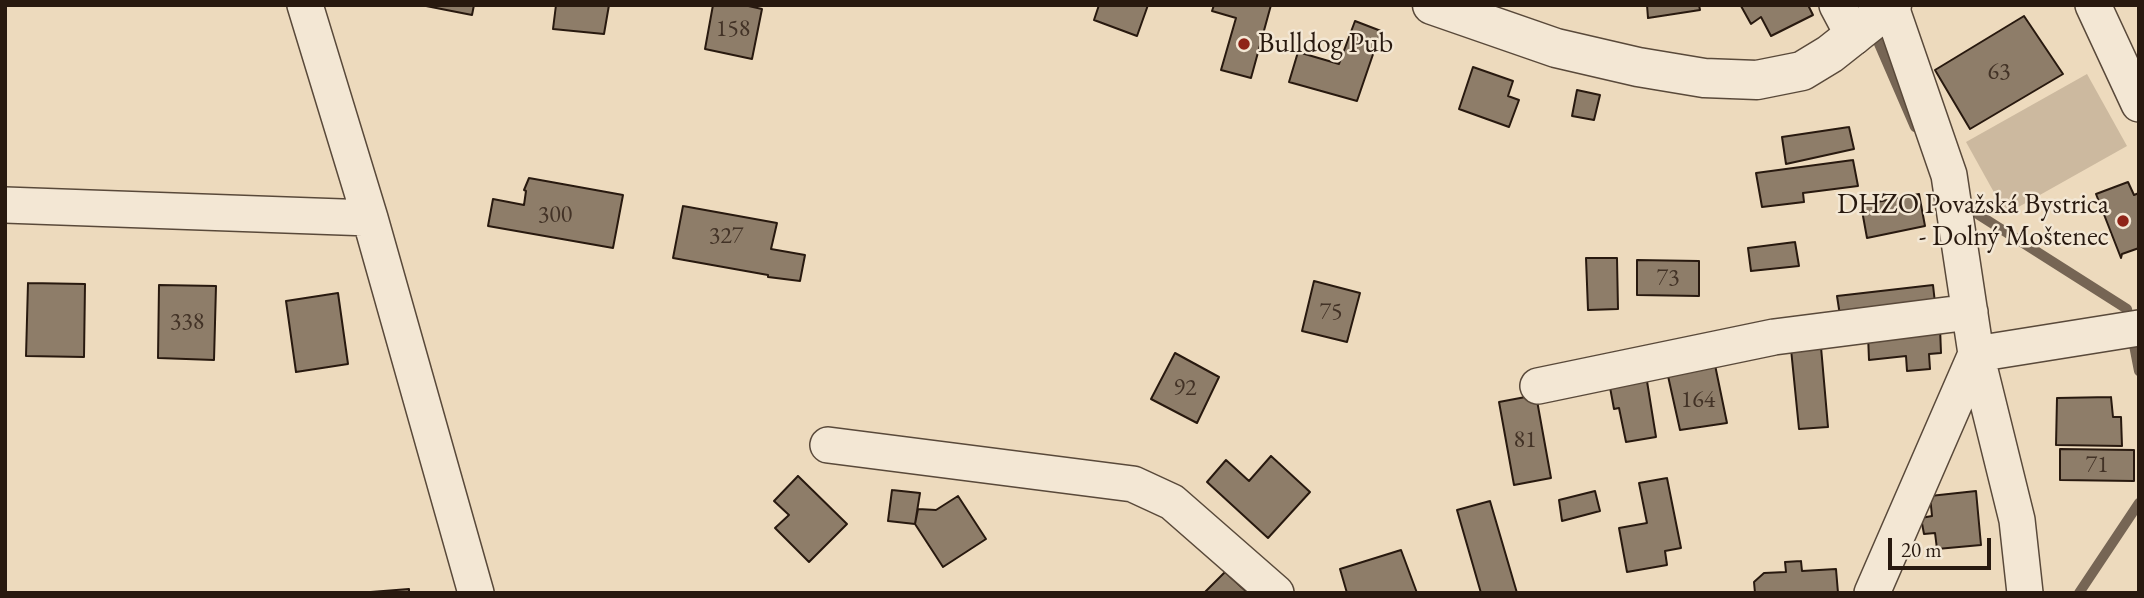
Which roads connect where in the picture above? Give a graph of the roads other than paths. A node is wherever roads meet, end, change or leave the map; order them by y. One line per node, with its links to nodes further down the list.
1 (305, 5): 7 (street)
2 (1432, 5): 4 (street)
3 (2093, 5): 5 (street)
4 (1871, 14): 8 (street)
5 (2139, 104)
6 (5, 205): 7 (street)
7 (370, 218): 13 (street)
8 (1970, 312): 10 (street); 11 (street)
9 (2127, 330): 10 (street)
10 (1976, 354): 15 (street); 16 (street)
11 (1538, 386)
12 (828, 445): 14 (street)
13 (476, 593)
14 (1276, 593)
15 (1872, 593)
16 (2025, 593)

